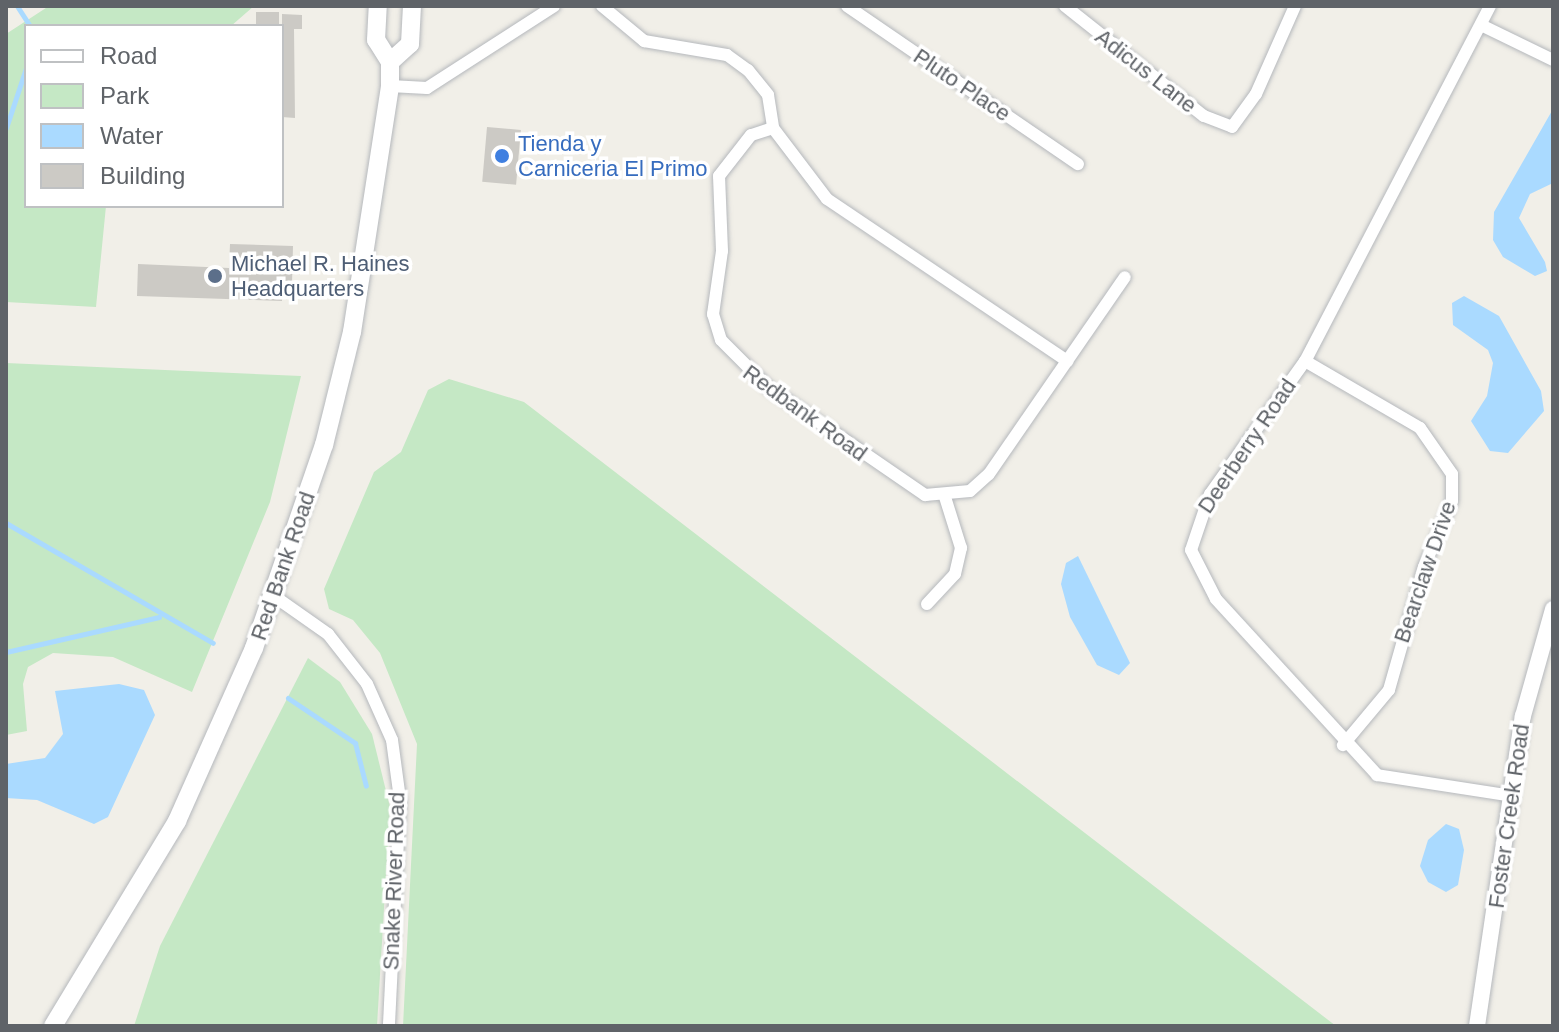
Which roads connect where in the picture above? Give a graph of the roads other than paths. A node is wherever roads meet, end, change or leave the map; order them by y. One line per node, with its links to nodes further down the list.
1 (378, 6): 12 (main road, Red Bank Road)
2 (412, 6): 12 (main road)
3 (554, 6): 13 (street)
4 (602, 6): 14 (street)
5 (847, 6): 15 (street, Pluto Place)
6 (1065, 6): 9 (street, Adicus Lane)
7 (1278, 6): 9 (street)
8 (1490, 6): 10 (street, Deerberry Road)
9 (1293, 10)
10 (1481, 25): 11 (street); 18 (street, Deerberry Road)
11 (1553, 60)
12 (390, 62): 13 (main road, Red Bank Road)
13 (390, 86): 20 (main road, Red Bank Road)
14 (773, 128): 17 (street); 19 (street, Redbank Road)
15 (1078, 164)
16 (1125, 277): 17 (street)
17 (1067, 361): 19 (street)
18 (1305, 361): 23 (street, Deerberry Road); 23 (street, Bearclaw Drive)
19 (945, 497): 21 (street)
20 (271, 594): 25 (main road, Red Bank Road); 26 (street, Snake River Road)
21 (927, 604)
22 (1553, 609): 24 (street, Foster Creek Road)
23 (1343, 745): 24 (street, Deerberry Road)
24 (1512, 796): 27 (street, Foster Creek Road)
25 (53, 1026)
26 (389, 1026)
27 (1477, 1026)

